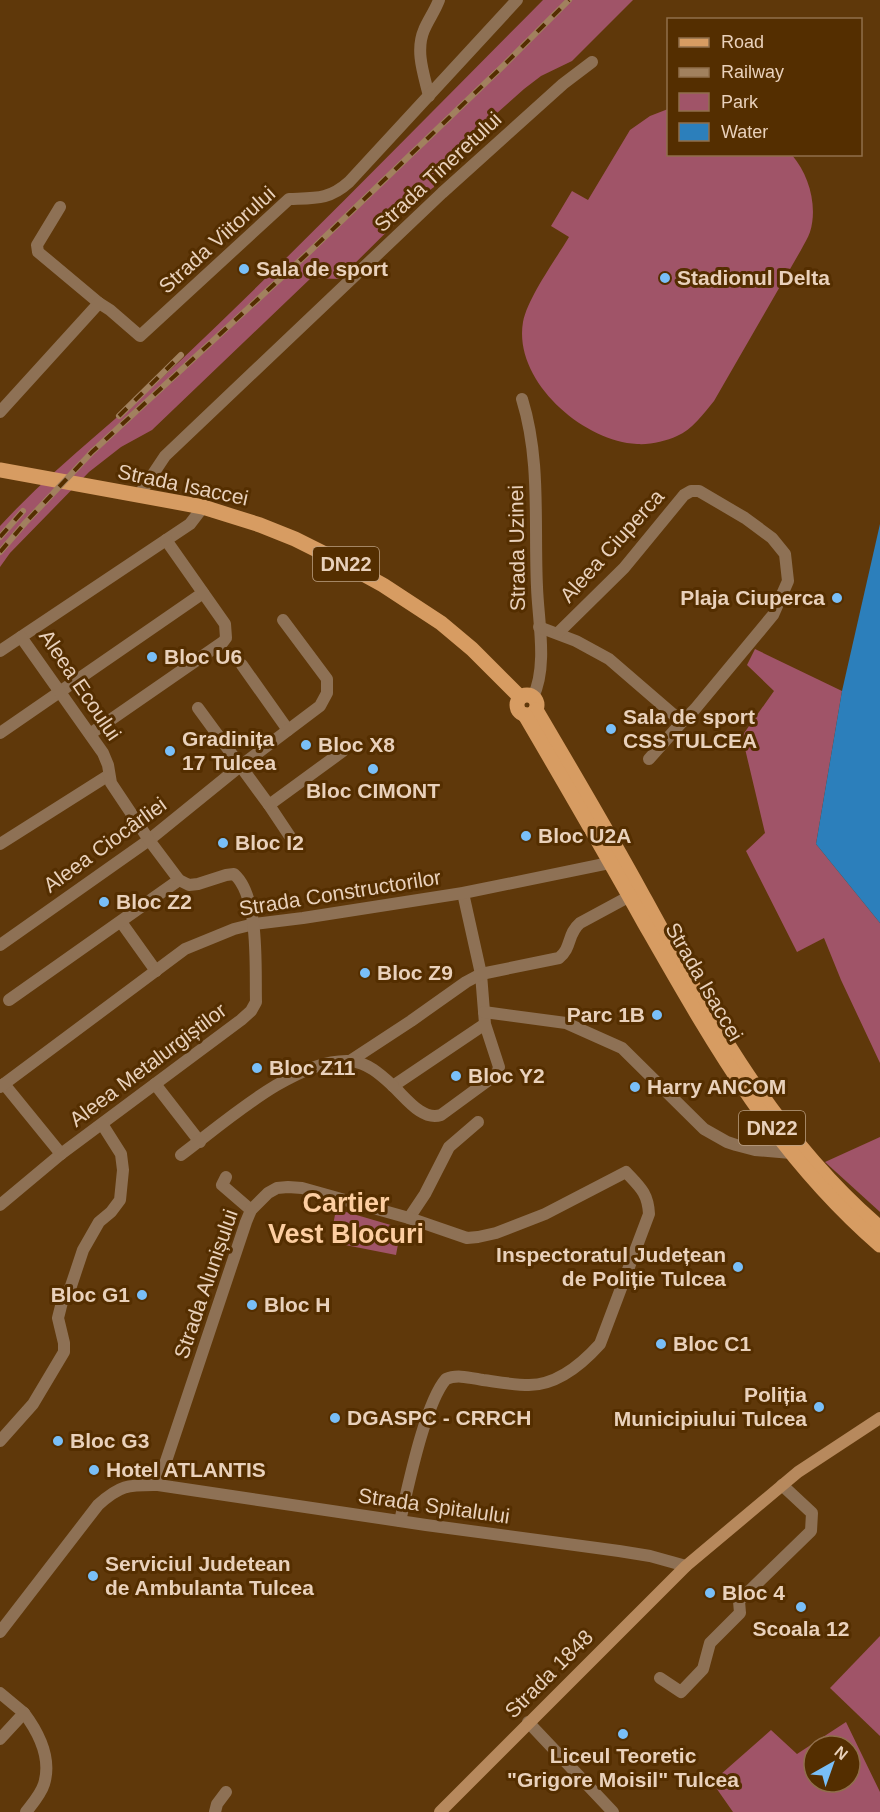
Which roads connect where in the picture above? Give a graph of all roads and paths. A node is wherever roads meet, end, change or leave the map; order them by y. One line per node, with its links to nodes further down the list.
1 (439, 0): 4 (street)
2 (517, 0): 4 (street, Strada Viitorului)
3 (592, 62): 10 (street, Strada Tineretului)
4 (429, 96): 6 (street, Strada Viitorului)
5 (60, 207): 6 (street)
6 (99, 303): 8 (street)
7 (522, 399): 15 (street, Strada Uzinei)
8 (0, 412)
9 (0, 470): 10 (main road, Strada Isaccei / DN22)
10 (139, 495): 11 (main road, Strada Isaccei / DN22)
11 (203, 507): 12 (street, Aleea Ecoului); 21 (main road, Strada Isaccei / DN22)
12 (166, 540): 13 (street); 17 (street, Aleea Ecoului)
13 (203, 593): 20 (street); 26 (street)
14 (283, 620): 24 (street, Aleea Ciocârliei)
15 (539, 627): 16 (street, Aleea Ciuperca); 21 (street, Strada Uzinei)
16 (558, 633): 23 (street, Aleea Ciuperca); 23 (street, Aleea Ciuperca)
17 (21, 637): 18 (street); 20 (street, Aleea Ecoului)
18 (0, 651)
19 (242, 665): 24 (street)
20 (59, 690): 25 (street); 26 (street, Aleea Ecoului)
21 (528, 704): 35 (main road, Strada Isaccei / DN22)
22 (198, 708): 29 (street)
23 (682, 722): 28 (street)
24 (288, 730): 29 (street, Aleea Ciocârliei)
25 (0, 733)
26 (90, 734): 30 (street, Aleea Ecoului)
27 (343, 751): 31 (street)
28 (649, 759)
29 (239, 767): 31 (street); 32 (street, Aleea Ciocârliei)
30 (109, 775): 32 (street, Aleea Ecoului); 33 (street)
31 (269, 805): 34 (street)
32 (149, 840): 36 (street, Aleea Ecoului); 41 (street, Aleea Ciocârliei)
33 (0, 844)
34 (297, 847)
35 (617, 862): 37 (street, Strada Constructorilor); 38 (main road, Strada Isaccei / DN22); 60 (main road, Strada Isaccei / DN22)
36 (179, 880): 39 (street); 40 (street)
37 (463, 893): 40 (street, Strada Constructorilor); 43 (street)
38 (630, 896): 43 (street); 53 (main road, Strada Isaccei / DN22)
39 (121, 922): 42 (street); 44 (street)
40 (254, 924): 42 (street, Strada Constructorilor); 47 (street, Aleea Metalurgiștilor)
41 (0, 945)
42 (156, 971): 48 (street, Strada Constructorilor)
43 (481, 974): 45 (street); 46 (street)
44 (9, 1000)
45 (484, 1018): 49 (street); 49 (street); 53 (street)
46 (350, 1061): 49 (street); 52 (street)
47 (155, 1084): 51 (street, Aleea Metalurgiștilor); 52 (street)
48 (2, 1085): 54 (street)
49 (393, 1086)
50 (478, 1122): 59 (street)
51 (102, 1124): 54 (street, Aleea Metalurgiștilor); 63 (street)
52 (200, 1142): 55 (street)
53 (791, 1153): 61 (main road, Strada Isaccei / DN22)
54 (61, 1154): 57 (street, Aleea Metalurgiștilor)
55 (181, 1155)
56 (226, 1177): 58 (street)
57 (0, 1205)
58 (251, 1210): 59 (street, Strada Alunișului); 64 (street, Strada Alunișului)
59 (410, 1218): 66 (street, Strada Alunișului)
60 (880, 1228)
61 (880, 1245)
62 (880, 1418): 65 (main road)
63 (0, 1441)
64 (158, 1485): 66 (street, Strada Spitalului); 68 (street, Strada Spitalului)
65 (782, 1485): 67 (main road); 69 (street)
66 (400, 1521): 67 (street, Strada Spitalului)
67 (686, 1566): 72 (main road, Strada 1848)
68 (3, 1624)
69 (660, 1678)
70 (0, 1693): 71 (street)
71 (24, 1713): 73 (street); 75 (street)
72 (528, 1722): 77 (main road, Strada 1848); 78 (street)
73 (0, 1739)
74 (226, 1792): 76 (street)
75 (26, 1812)
76 (215, 1812)
77 (440, 1812)
78 (613, 1812)

